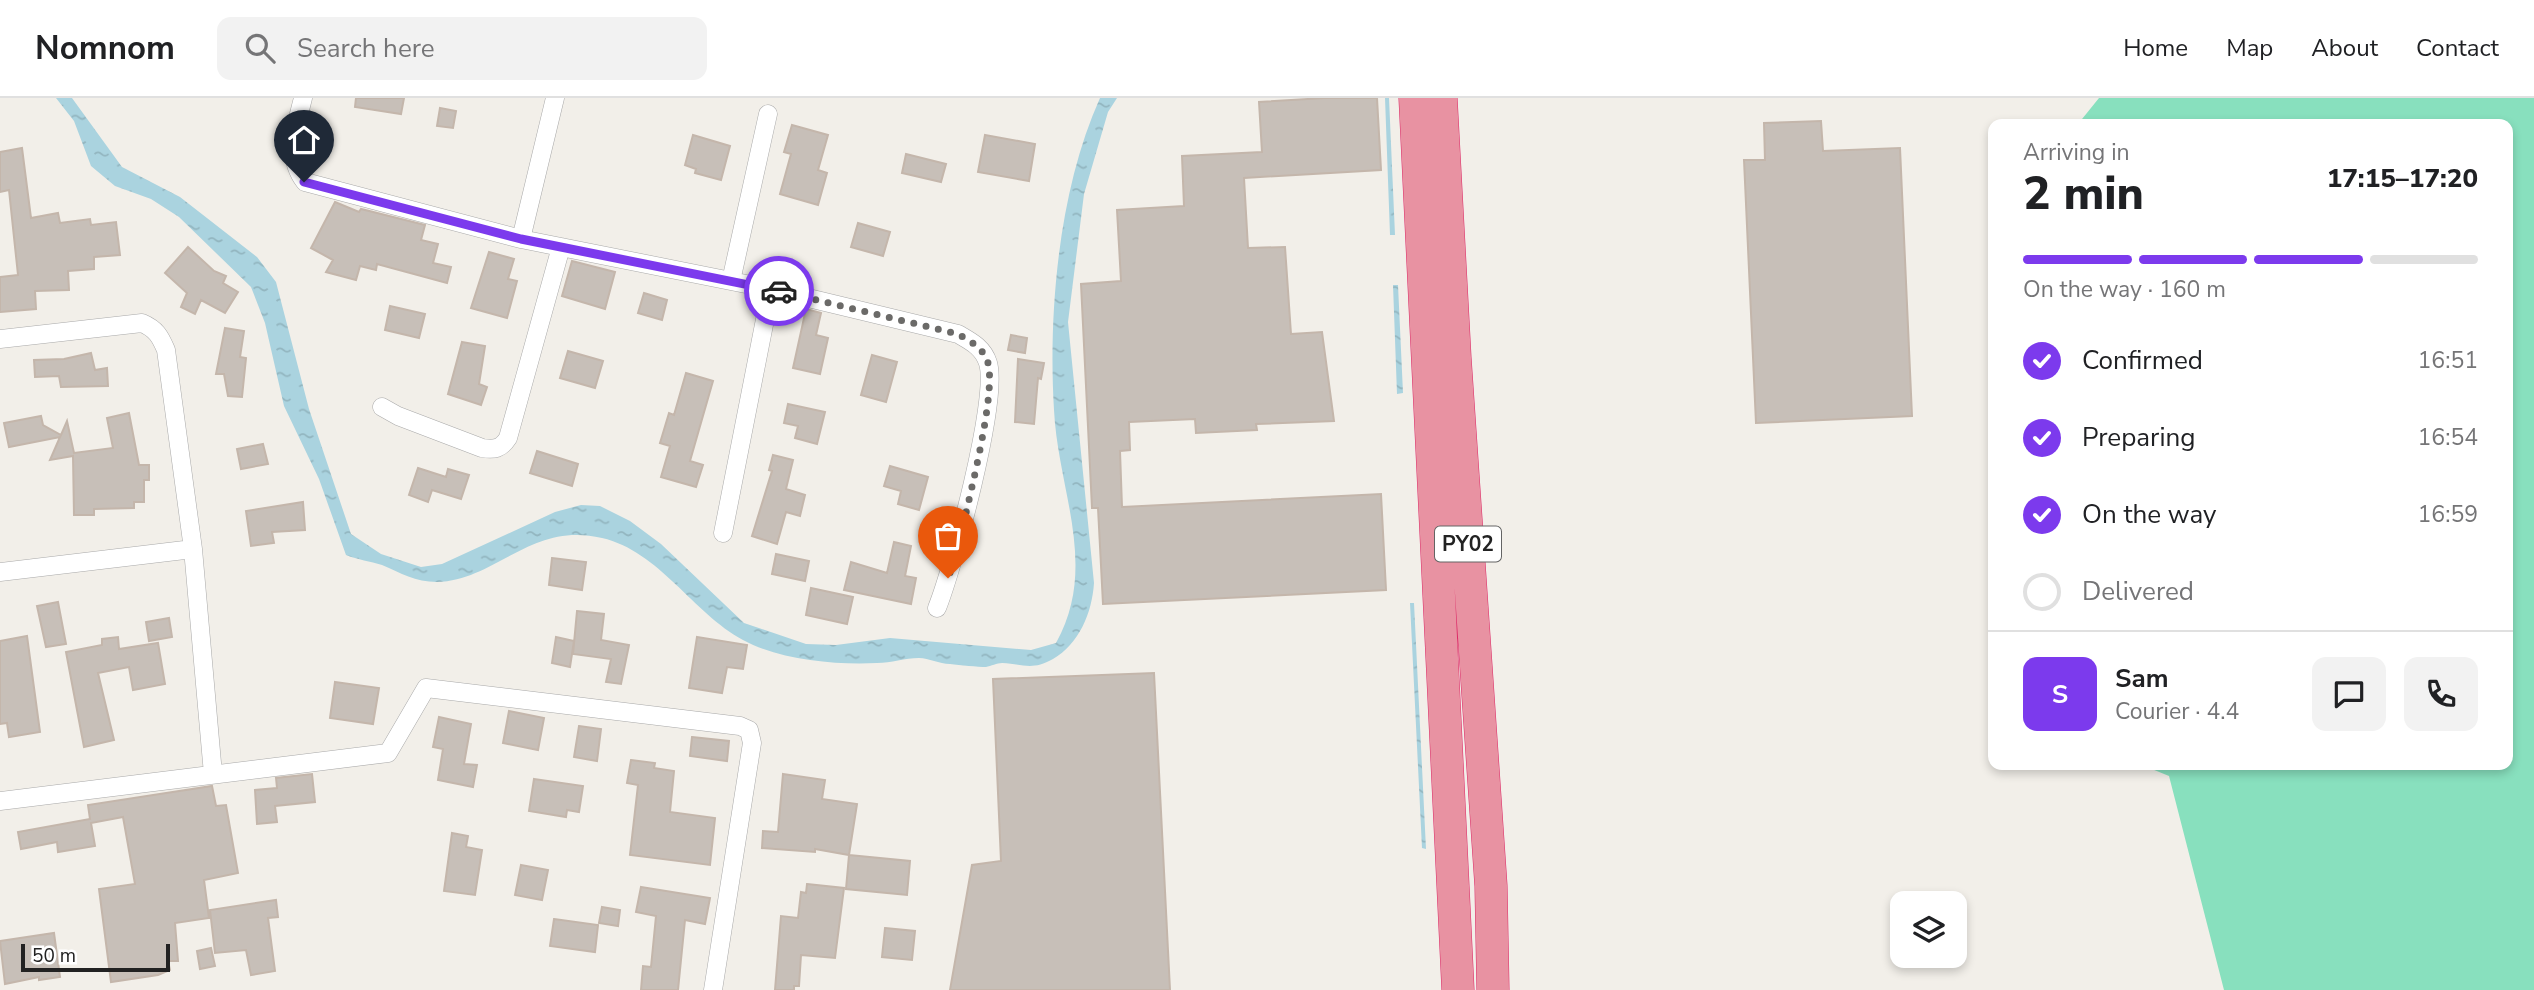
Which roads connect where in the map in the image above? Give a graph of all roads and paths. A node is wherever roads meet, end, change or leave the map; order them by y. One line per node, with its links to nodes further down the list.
1 (303, 98): 6 (street)
2 (555, 98): 6 (street)
3 (1415, 98): 19 (highway, PY02)
4 (1441, 98): 20 (highway, PY02)
5 (768, 114): 8 (street)
6 (521, 239): 7 (street)
7 (561, 247): 8 (street); 11 (street)
8 (731, 281): 9 (street)
9 (771, 289): 12 (street); 15 (street)
10 (0, 339): 13 (street)
11 (382, 407)
12 (723, 533)
13 (193, 549): 14 (street); 16 (street)
14 (0, 572)
15 (937, 608)
16 (213, 774): 17 (street); 18 (street)
17 (0, 801)
18 (713, 990)
19 (1458, 990)
20 (1493, 990)

